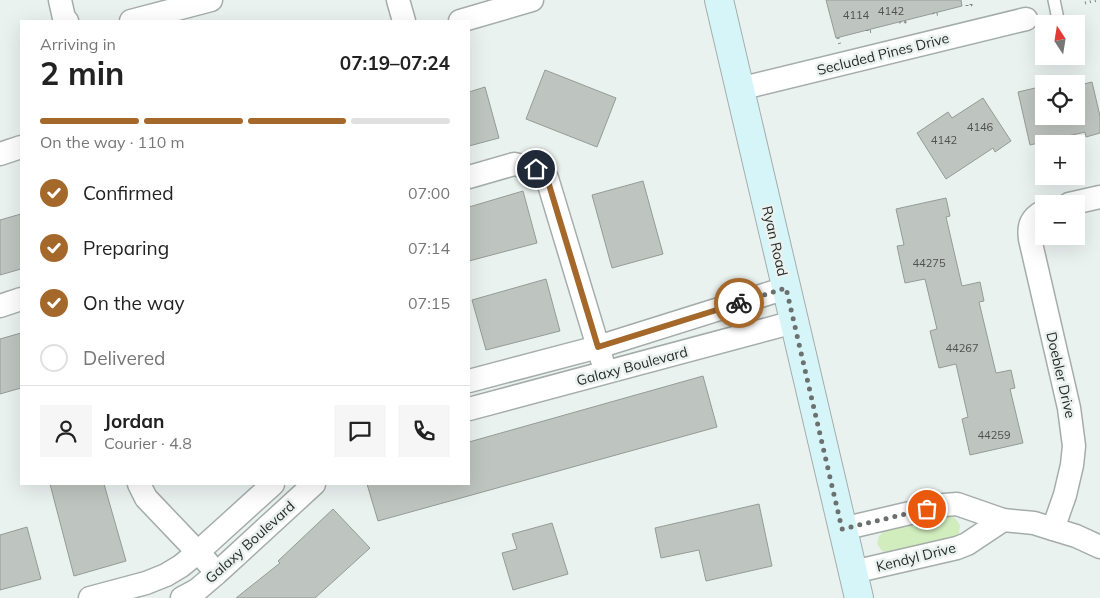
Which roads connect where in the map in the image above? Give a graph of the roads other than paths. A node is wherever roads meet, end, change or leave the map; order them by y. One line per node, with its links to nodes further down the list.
1 (60, 0): 10 (street)
2 (211, 0): 11 (street)
3 (398, 0): 12 (street)
4 (532, 0): 7 (street)
5 (719, 0): 14 (main road, Ryan Road)
6 (1054, 0): 8 (lane)
7 (502, 4): 13 (street)
8 (1057, 15)
9 (1026, 19): 14 (street, Secluded Pines Drive)
10 (66, 20)
11 (135, 20)
12 (404, 20)
13 (462, 20)
14 (739, 89): 21 (main road, Ryan Road)
15 (20, 147): 16 (street)
16 (0, 154)
17 (470, 177): 25 (street)
18 (1100, 197): 19 (street)
19 (1085, 200)
20 (1035, 219): 34 (street, Doebler Drive)
21 (786, 288): 24 (main road, Ryan Road); 25 (street, Galaxy Boulevard)
22 (20, 299): 23 (street)
23 (0, 306)
24 (794, 322): 26 (street, Galaxy Boulevard); 33 (main road, Ryan Road)
25 (598, 347): 26 (street); 27 (street, Galaxy Boulevard)
26 (605, 373): 28 (street, Galaxy Boulevard)
27 (470, 381)
28 (470, 409)
29 (140, 485): 36 (street)
30 (273, 485): 36 (street, Galaxy Boulevard)
31 (313, 485): 37 (street, Galaxy Boulevard)
32 (1003, 520): 33 (street); 34 (street); 38 (street, Kendyl Drive)
33 (842, 529): 38 (main road, Ryan Road)
34 (1053, 529): 35 (street)
35 (1100, 547)
36 (198, 552): 37 (street); 39 (street, Galaxy Boulevard)
37 (217, 573): 40 (street, Galaxy Boulevard)
38 (856, 585)
39 (90, 598)
40 (182, 598)

